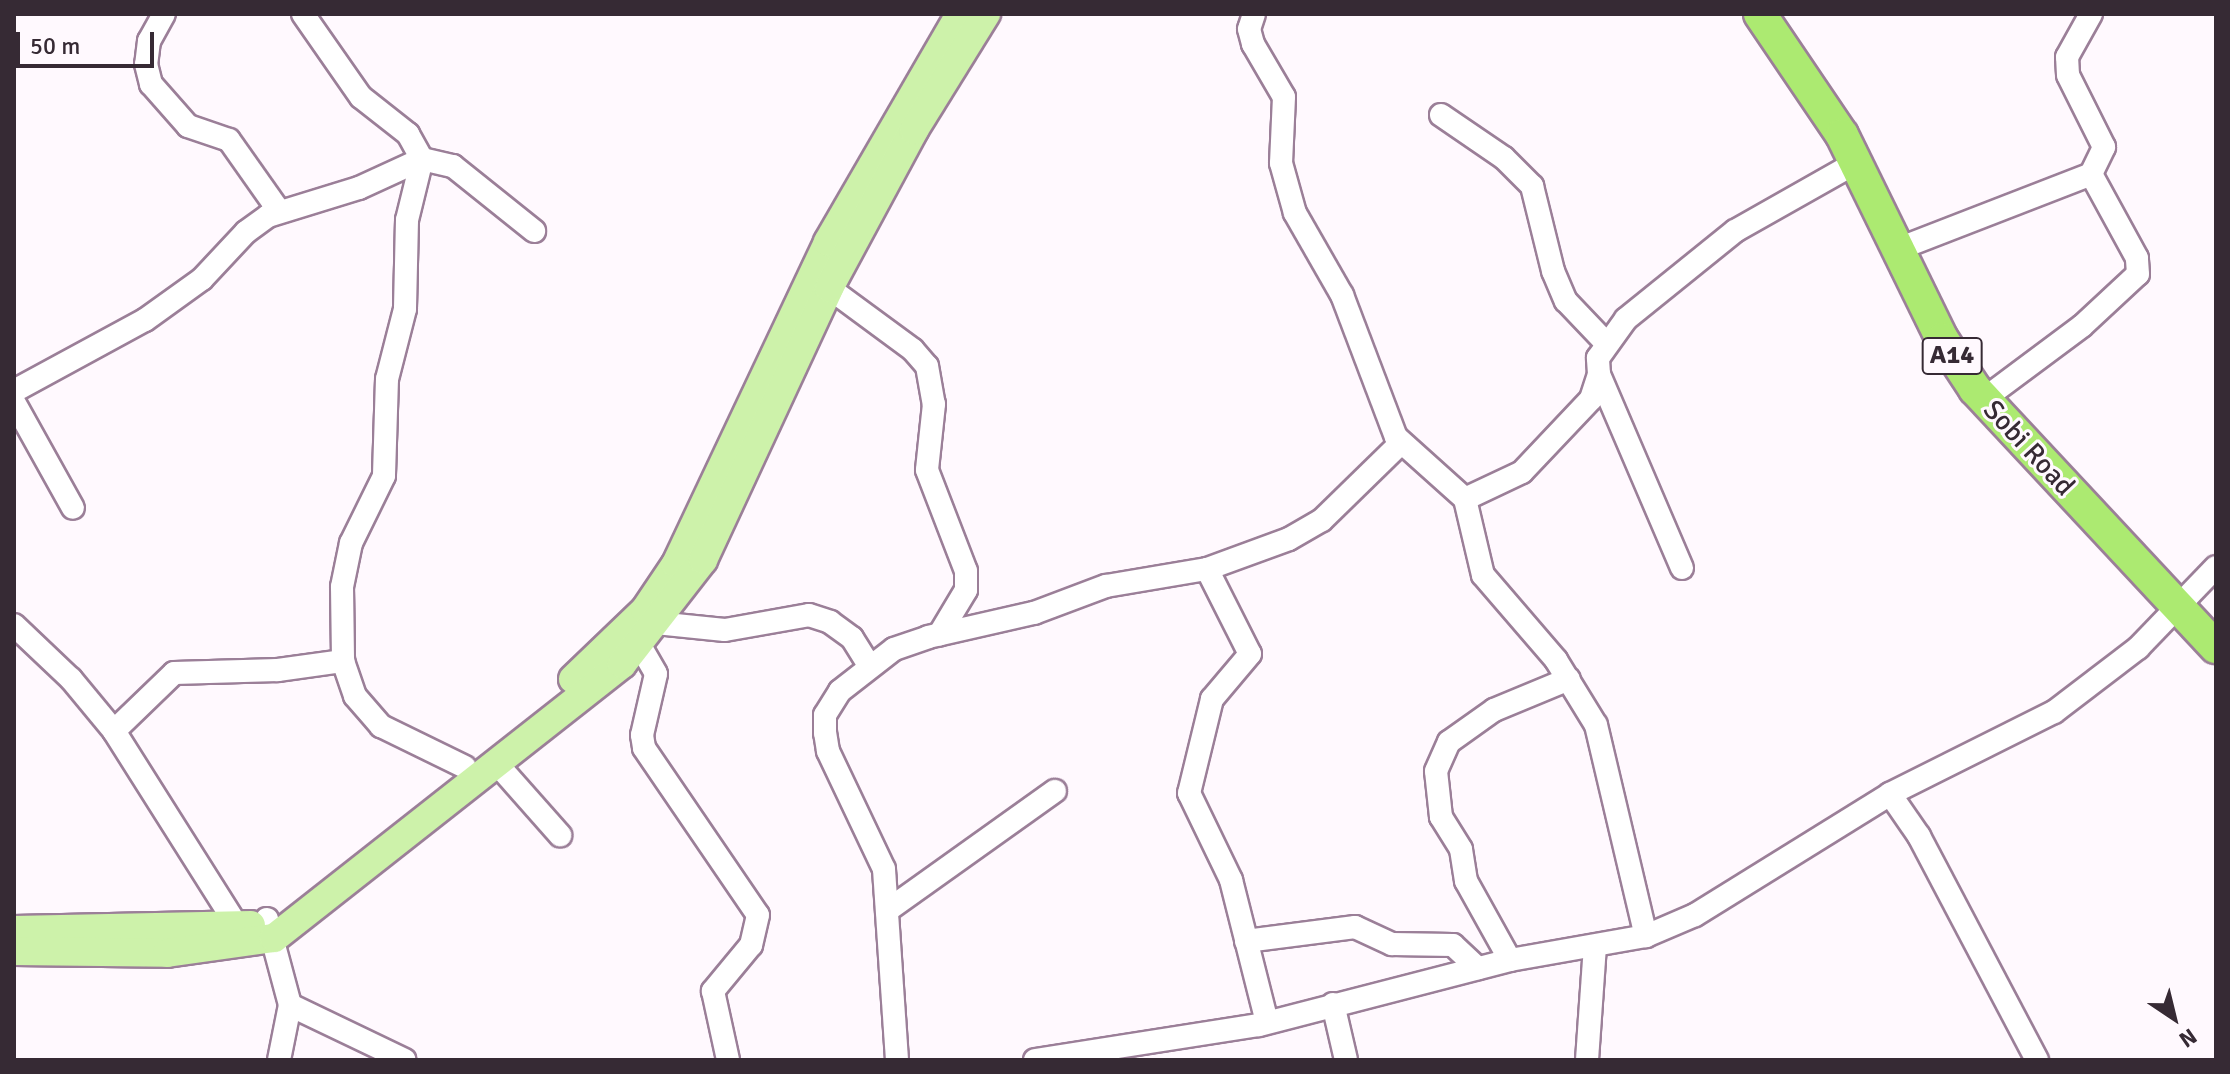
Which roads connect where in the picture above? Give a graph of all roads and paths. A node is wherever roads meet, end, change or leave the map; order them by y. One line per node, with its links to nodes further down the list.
1 (164, 14): 12 (street)
2 (303, 14): 9 (street)
3 (960, 14): 37 (main road)
4 (986, 14): 15 (main road)
5 (1254, 14): 21 (street)
6 (1760, 14): 10 (highway, Sobi Road / A14)
7 (2091, 14): 11 (street)
8 (1441, 115): 16 (street)
9 (422, 159): 12 (street); 13 (street); 32 (street)
10 (1857, 162): 14 (highway, Sobi Road / A14); 16 (street)
11 (2091, 174): 14 (street); 19 (street)
12 (279, 211): 18 (street)
13 (534, 231)
14 (1898, 249): 19 (highway, Sobi Road / A14)
15 (829, 288): 29 (main road); 30 (street)
16 (1605, 342): 17 (street)
17 (1599, 374): 22 (street); 25 (street)
18 (14, 391)
19 (1984, 399): 27 (highway, Sobi Road / A14)
20 (14, 402): 23 (street)
21 (1401, 443): 22 (street); 26 (street)
22 (1465, 499): 34 (street)
23 (73, 508)
24 (2216, 567): 27 (street)
25 (1682, 568)
26 (1207, 569): 30 (street); 46 (street)
27 (2178, 607): 31 (highway, Sobi Road / A14); 39 (street)
28 (14, 625): 35 (street)
29 (648, 634): 33 (street); 36 (main road); 56 (street)
30 (939, 635): 33 (street)
31 (2216, 647)
32 (343, 661): 35 (street); 37 (street)
33 (869, 665): 41 (street)
34 (1569, 679): 45 (street); 49 (street)
35 (114, 731): 43 (street)
36 (498, 765): 40 (street); 42 (main road)
37 (465, 767): 42 (main road)
38 (1055, 791): 41 (street)
39 (1890, 794): 45 (street); 61 (street)
40 (560, 835)
41 (888, 910): 57 (street)
42 (270, 928): 43 (main road); 48 (main road); 52 (street)
43 (239, 929): 44 (main road)
44 (14, 930)
45 (1646, 936): 47 (street)
46 (1246, 941): 50 (street); 53 (street)
47 (1595, 946): 49 (street); 60 (street)
48 (14, 951)
49 (1510, 960): 50 (street)
50 (1478, 968): 51 (street)
51 (1333, 1004): 53 (street); 59 (street)
52 (290, 1005): 54 (street); 55 (street)
53 (1267, 1022): 58 (street)
54 (279, 1060)
55 (405, 1060)
56 (728, 1060)
57 (897, 1060)
58 (1035, 1060)
59 (1346, 1060)
60 (1587, 1060)
61 (2037, 1060)

